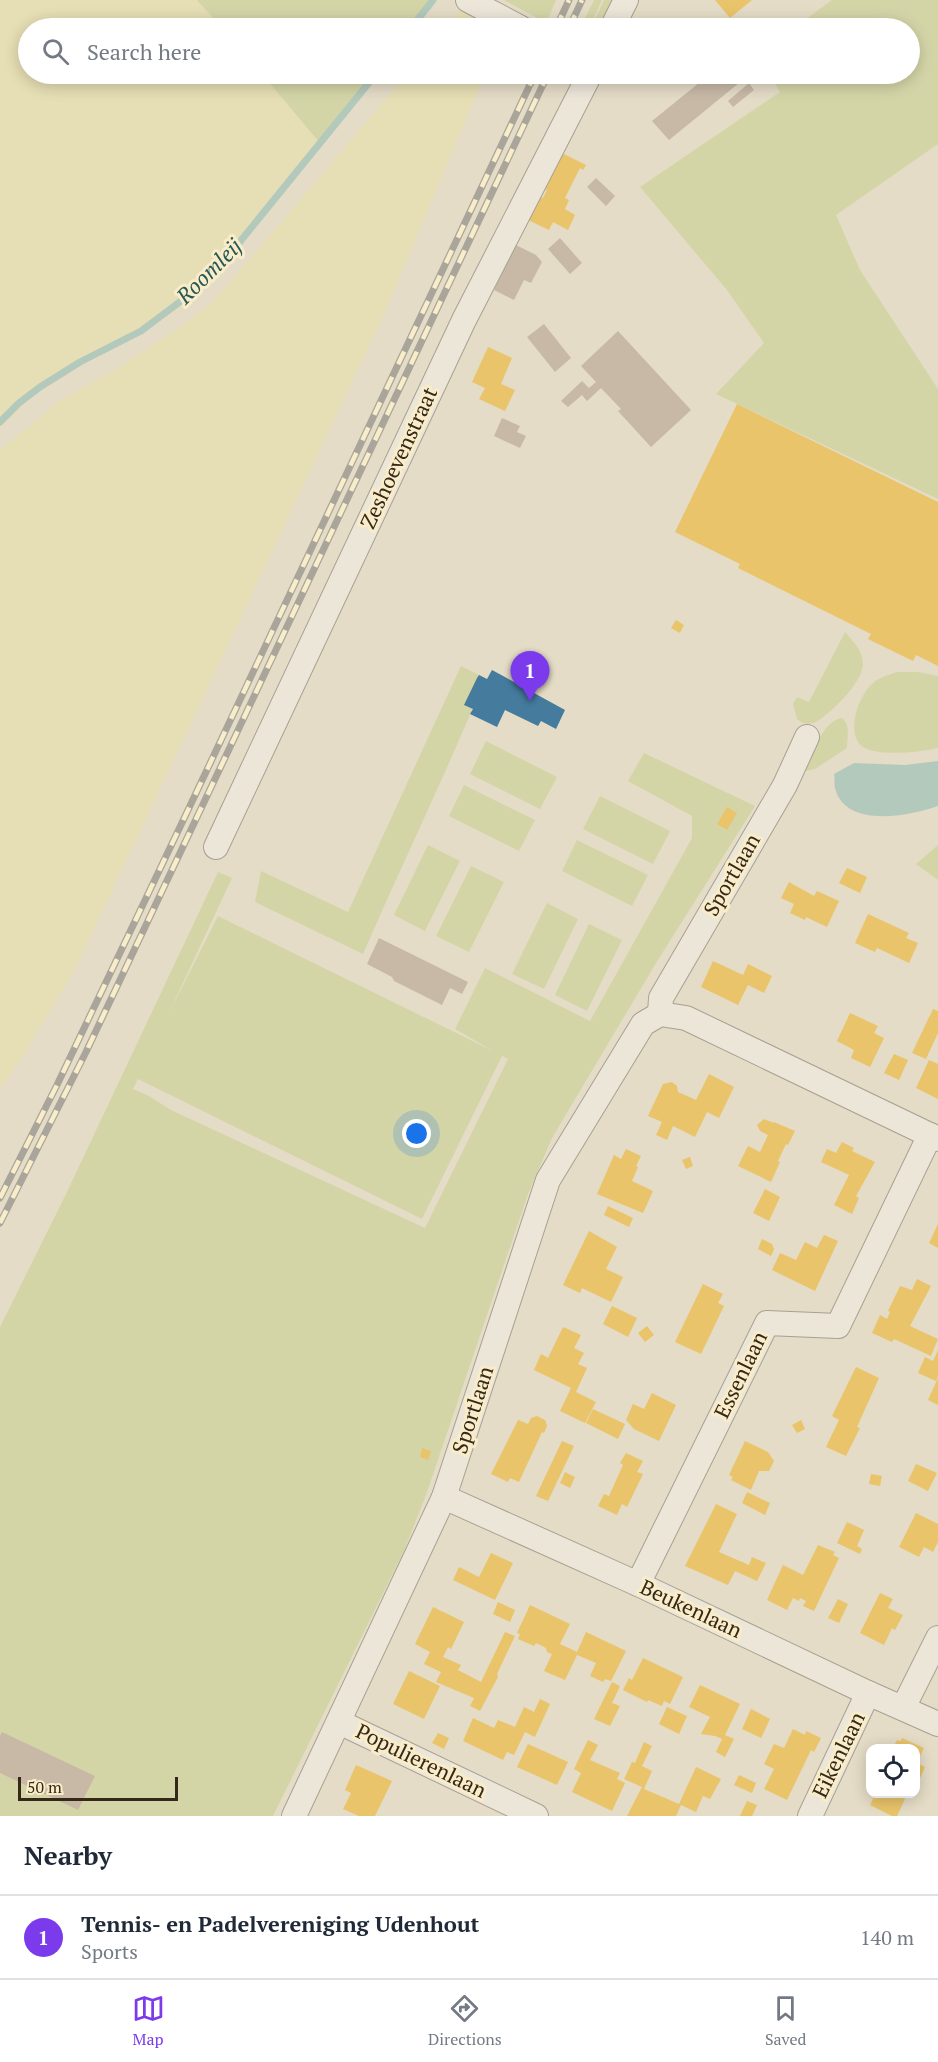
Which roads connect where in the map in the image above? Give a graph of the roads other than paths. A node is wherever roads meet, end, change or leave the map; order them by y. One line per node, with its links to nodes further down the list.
1 (468, 0): 3 (street)
2 (626, 0): 4 (street)
3 (502, 18)
4 (617, 18)
5 (585, 84): 7 (street, Zeshoevenstraat)
6 (807, 737): 8 (street, Sportlaan)
7 (216, 847)
8 (660, 1014): 9 (street); 10 (street, Sportlaan)
9 (934, 1137): 11 (street, Essenlaan)
10 (444, 1497): 11 (street, Beukenlaan); 15 (street, Sportlaan)
11 (638, 1584): 13 (street, Beukenlaan)
12 (938, 1638): 14 (street)
13 (868, 1693): 14 (street, Beukenlaan); 19 (street, Eikenlaan)
14 (903, 1708): 16 (street, Beukenlaan)
15 (339, 1722): 17 (street, Sportlaan); 18 (street, Populierenlaan)
16 (938, 1724)
17 (294, 1816)
18 (536, 1816)
19 (810, 1816)

